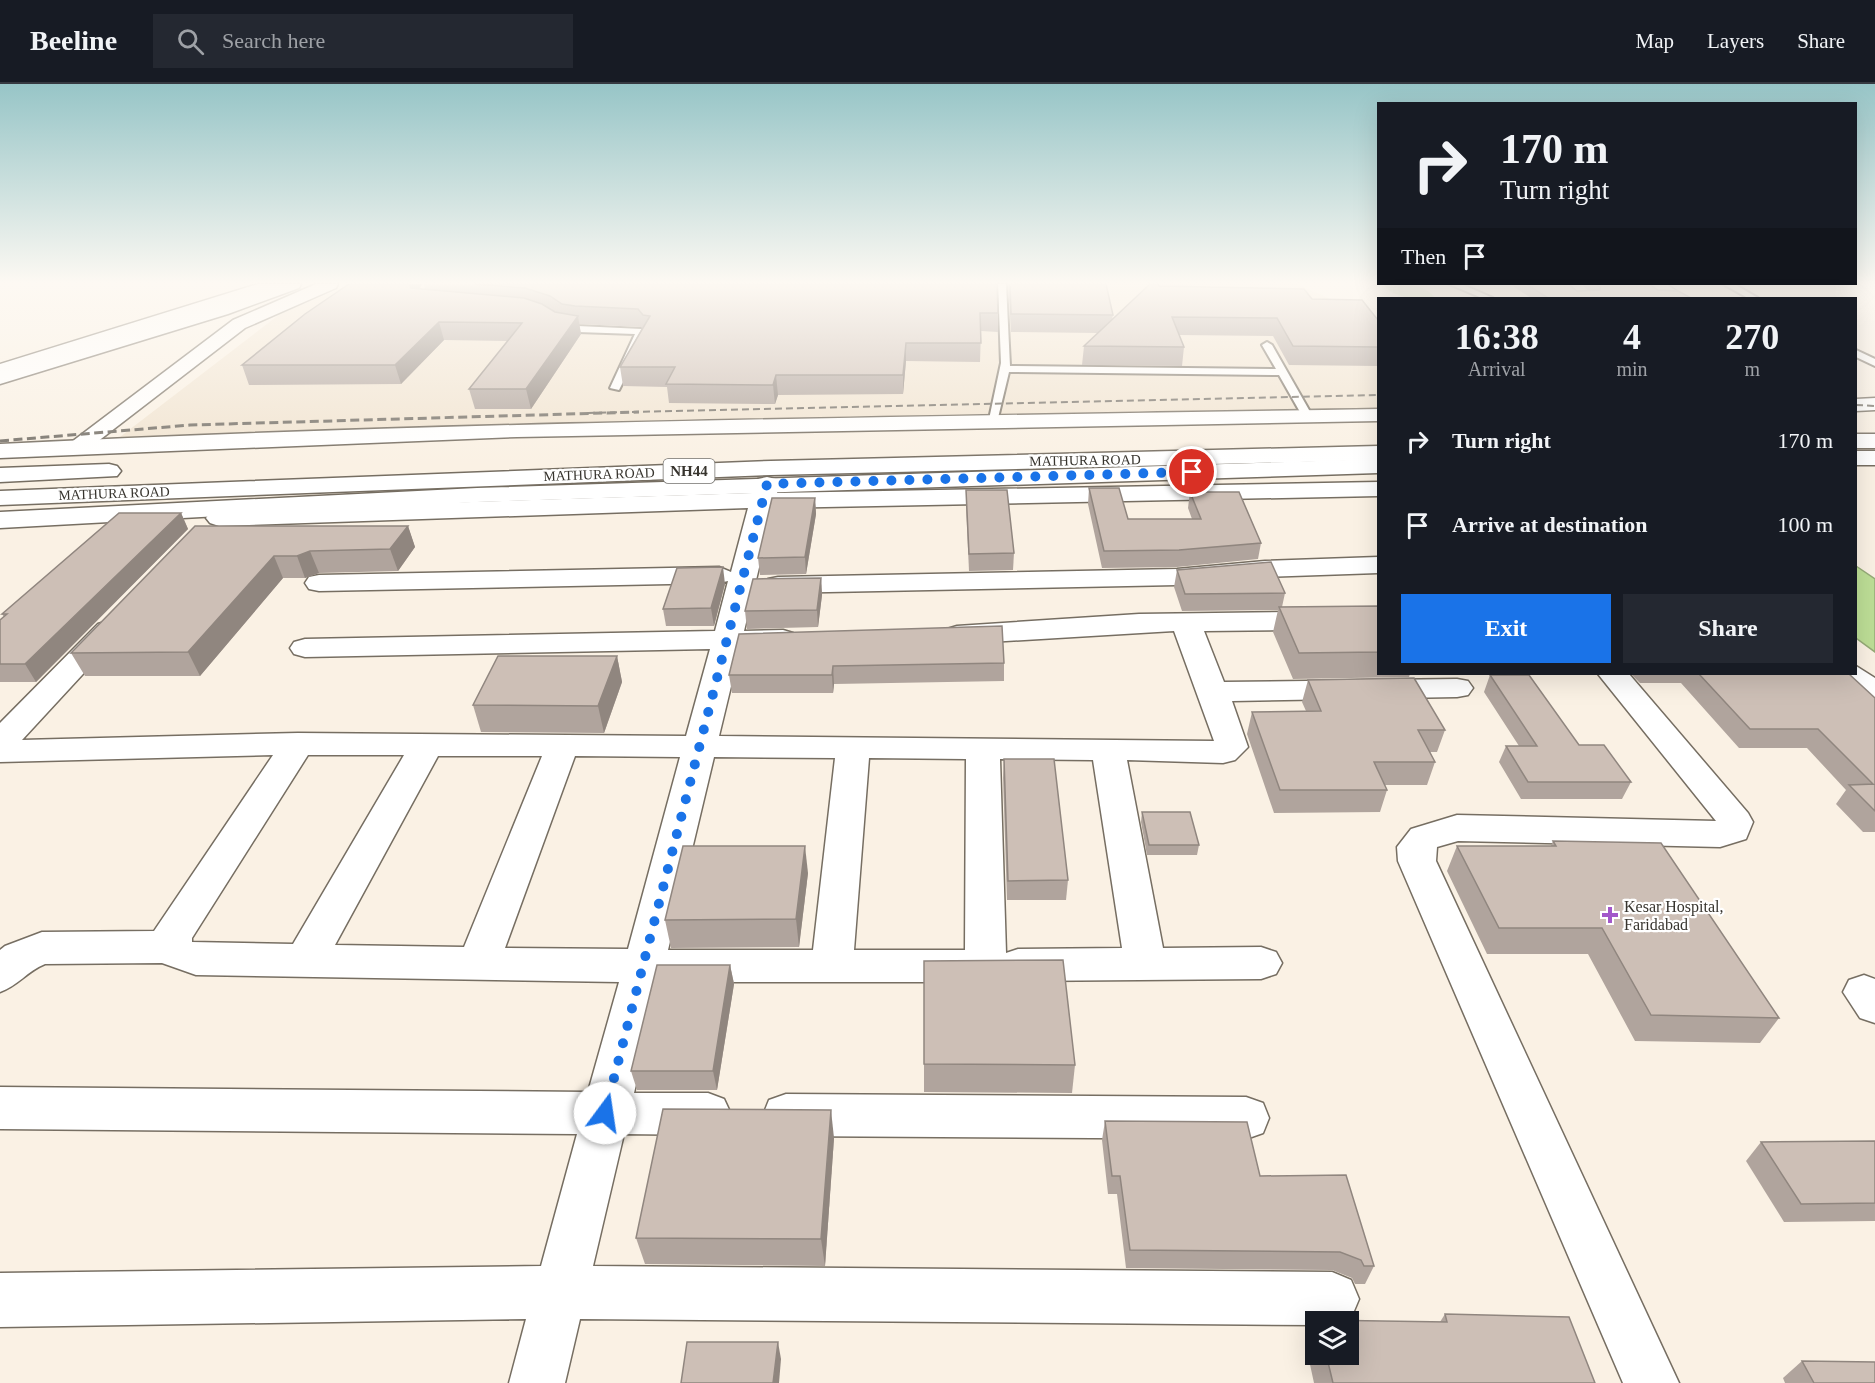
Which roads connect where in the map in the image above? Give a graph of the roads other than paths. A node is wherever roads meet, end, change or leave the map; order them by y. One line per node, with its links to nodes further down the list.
1 (81, 345): 10 (main road)
2 (110, 345): 12 (main road)
3 (212, 345): 24 (main road)
4 (637, 345): 13 (lane)
5 (1006, 345): 9 (lane)
6 (1267, 345): 11 (lane)
7 (1857, 354): 8 (lane)
8 (1875, 363)
9 (1004, 369): 11 (lane); 18 (lane)
10 (0, 370)
11 (1283, 372): 17 (lane)
12 (0, 378)
13 (615, 388)
14 (1875, 404): 15 (main road)
15 (1857, 405)
16 (1377, 415): 17 (main road)
17 (1308, 417): 18 (main road)
18 (992, 422): 24 (main road)
19 (1857, 426): 20 (main road)
20 (1875, 426)
21 (1377, 436): 27 (main road, MATHURA ROAD / NH44)
22 (1857, 441): 23 (main road)
23 (1875, 441)
24 (76, 447): 25 (main road)
25 (4, 448)
26 (1377, 453): 35 (main road, MATHURA ROAD / NH44)
27 (529, 455)
28 (1875, 458): 29 (main road)
29 (1857, 459)
30 (1377, 465): 34 (main road)
31 (136, 470): 32 (main road, MATHURA ROAD)
32 (0, 475)
33 (1377, 489): 34 (main road)
34 (765, 492): 36 (main road); 38 (main road)
35 (0, 498)
36 (0, 520)
37 (1377, 565): 38 (main road)
38 (741, 580): 39 (main road); 45 (main road)
39 (319, 583)
40 (126, 613): 54 (main road)
41 (1377, 620): 42 (main road)
42 (1186, 623): 43 (main road); 52 (main road)
43 (930, 636)
44 (811, 638): 45 (main road)
45 (728, 640): 46 (main road); 58 (main road)
46 (304, 648)
47 (1857, 653): 48 (main road)
48 (1875, 665)
49 (1614, 675): 79 (main road)
50 (1850, 675): 53 (main road)
51 (1457, 688): 52 (main road)
52 (1214, 692): 61 (main road)
53 (1875, 692)
54 (0, 743)
55 (297, 744): 56 (main road); 62 (main road); 63 (main road)
56 (427, 745): 57 (main road); 64 (main road)
57 (563, 745): 58 (main road); 66 (main road)
58 (702, 746): 59 (main road); 68 (main road)
59 (853, 747): 60 (main road); 69 (main road)
60 (983, 748): 61 (main road); 70 (main road)
61 (1107, 748): 67 (main road)
62 (0, 752)
63 (172, 947): 64 (main road); 71 (main road)
64 (305, 961): 66 (main road)
65 (1262, 963): 67 (main road)
66 (478, 964): 68 (main road)
67 (1145, 964): 70 (main road)
68 (643, 966): 69 (main road); 73 (main road)
69 (832, 966): 70 (main road)
70 (986, 966)
71 (0, 975)
72 (0, 1108): 73 (main road)
73 (605, 1113): 74 (main road); 75 (main road)
74 (1246, 1118)
75 (558, 1292): 76 (main road); 77 (main road); 78 (main road)
76 (1332, 1299)
77 (0, 1300)
78 (537, 1383)
79 (1651, 1383)

